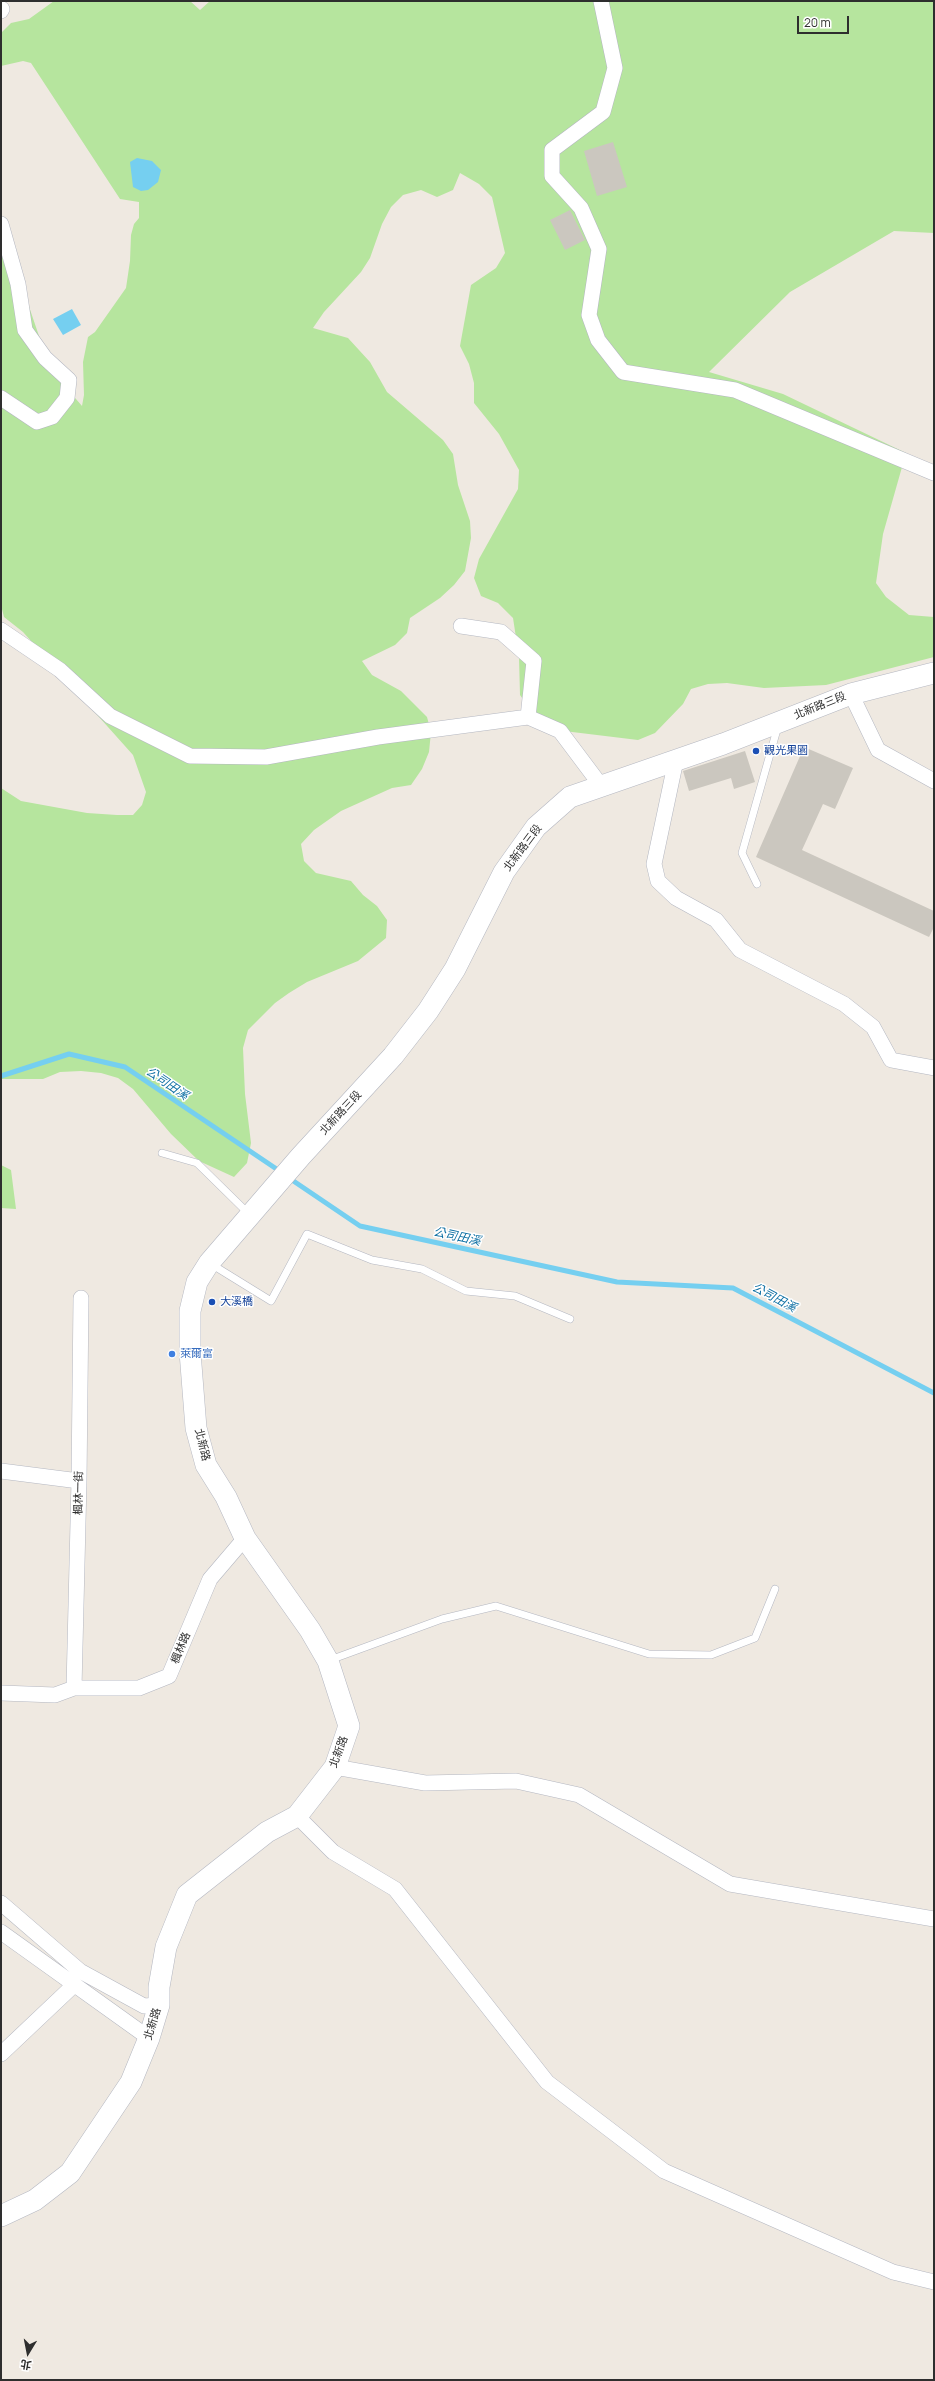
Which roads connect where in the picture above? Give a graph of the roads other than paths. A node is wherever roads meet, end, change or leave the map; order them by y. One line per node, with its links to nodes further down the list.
1 (602, 1): 4 (street)
2 (1, 224): 3 (street)
3 (1, 398)
4 (934, 473)
5 (461, 626): 9 (street)
6 (1, 630): 9 (street)
7 (934, 673): 8 (main road, 北新路三段)
8 (851, 694): 10 (main road, 北新路三段); 12 (street)
9 (528, 717): 13 (street)
10 (779, 722): 11 (main road, 北新路三段); 14 (lane)
11 (676, 760): 13 (main road, 北新路三段); 15 (street)
12 (934, 781)
13 (602, 786): 17 (main road, 北新路三段)
14 (757, 884)
15 (934, 1068)
16 (162, 1153): 18 (lane)
17 (268, 1195): 18 (main road, 北新路)
18 (251, 1215): 19 (main road, 北新路)
19 (209, 1263): 21 (lane); 24 (main road, 北新路)
20 (81, 1298): 23 (street, 楓林一街)
21 (570, 1319)
22 (1, 1471): 23 (street)
23 (79, 1481): 27 (street, 楓林一街)
24 (245, 1538): 26 (main road, 北新路); 27 (street, 楓林路)
25 (775, 1589): 26 (lane)
26 (328, 1661): 29 (main road, 北新路)
27 (74, 1688): 28 (street, 楓林路)
28 (1, 1693)
29 (335, 1767): 30 (main road, 北新路); 32 (street)
30 (297, 1816): 35 (main road, 北新路); 39 (street)
31 (1, 1903): 35 (street)
32 (934, 1919)
33 (1, 1932): 34 (street)
34 (74, 1985): 36 (street); 37 (street)
35 (159, 2005): 36 (main road, 北新路)
36 (149, 2038): 38 (main road, 北新路)
37 (1, 2054)
38 (1, 2216)
39 (934, 2282)

